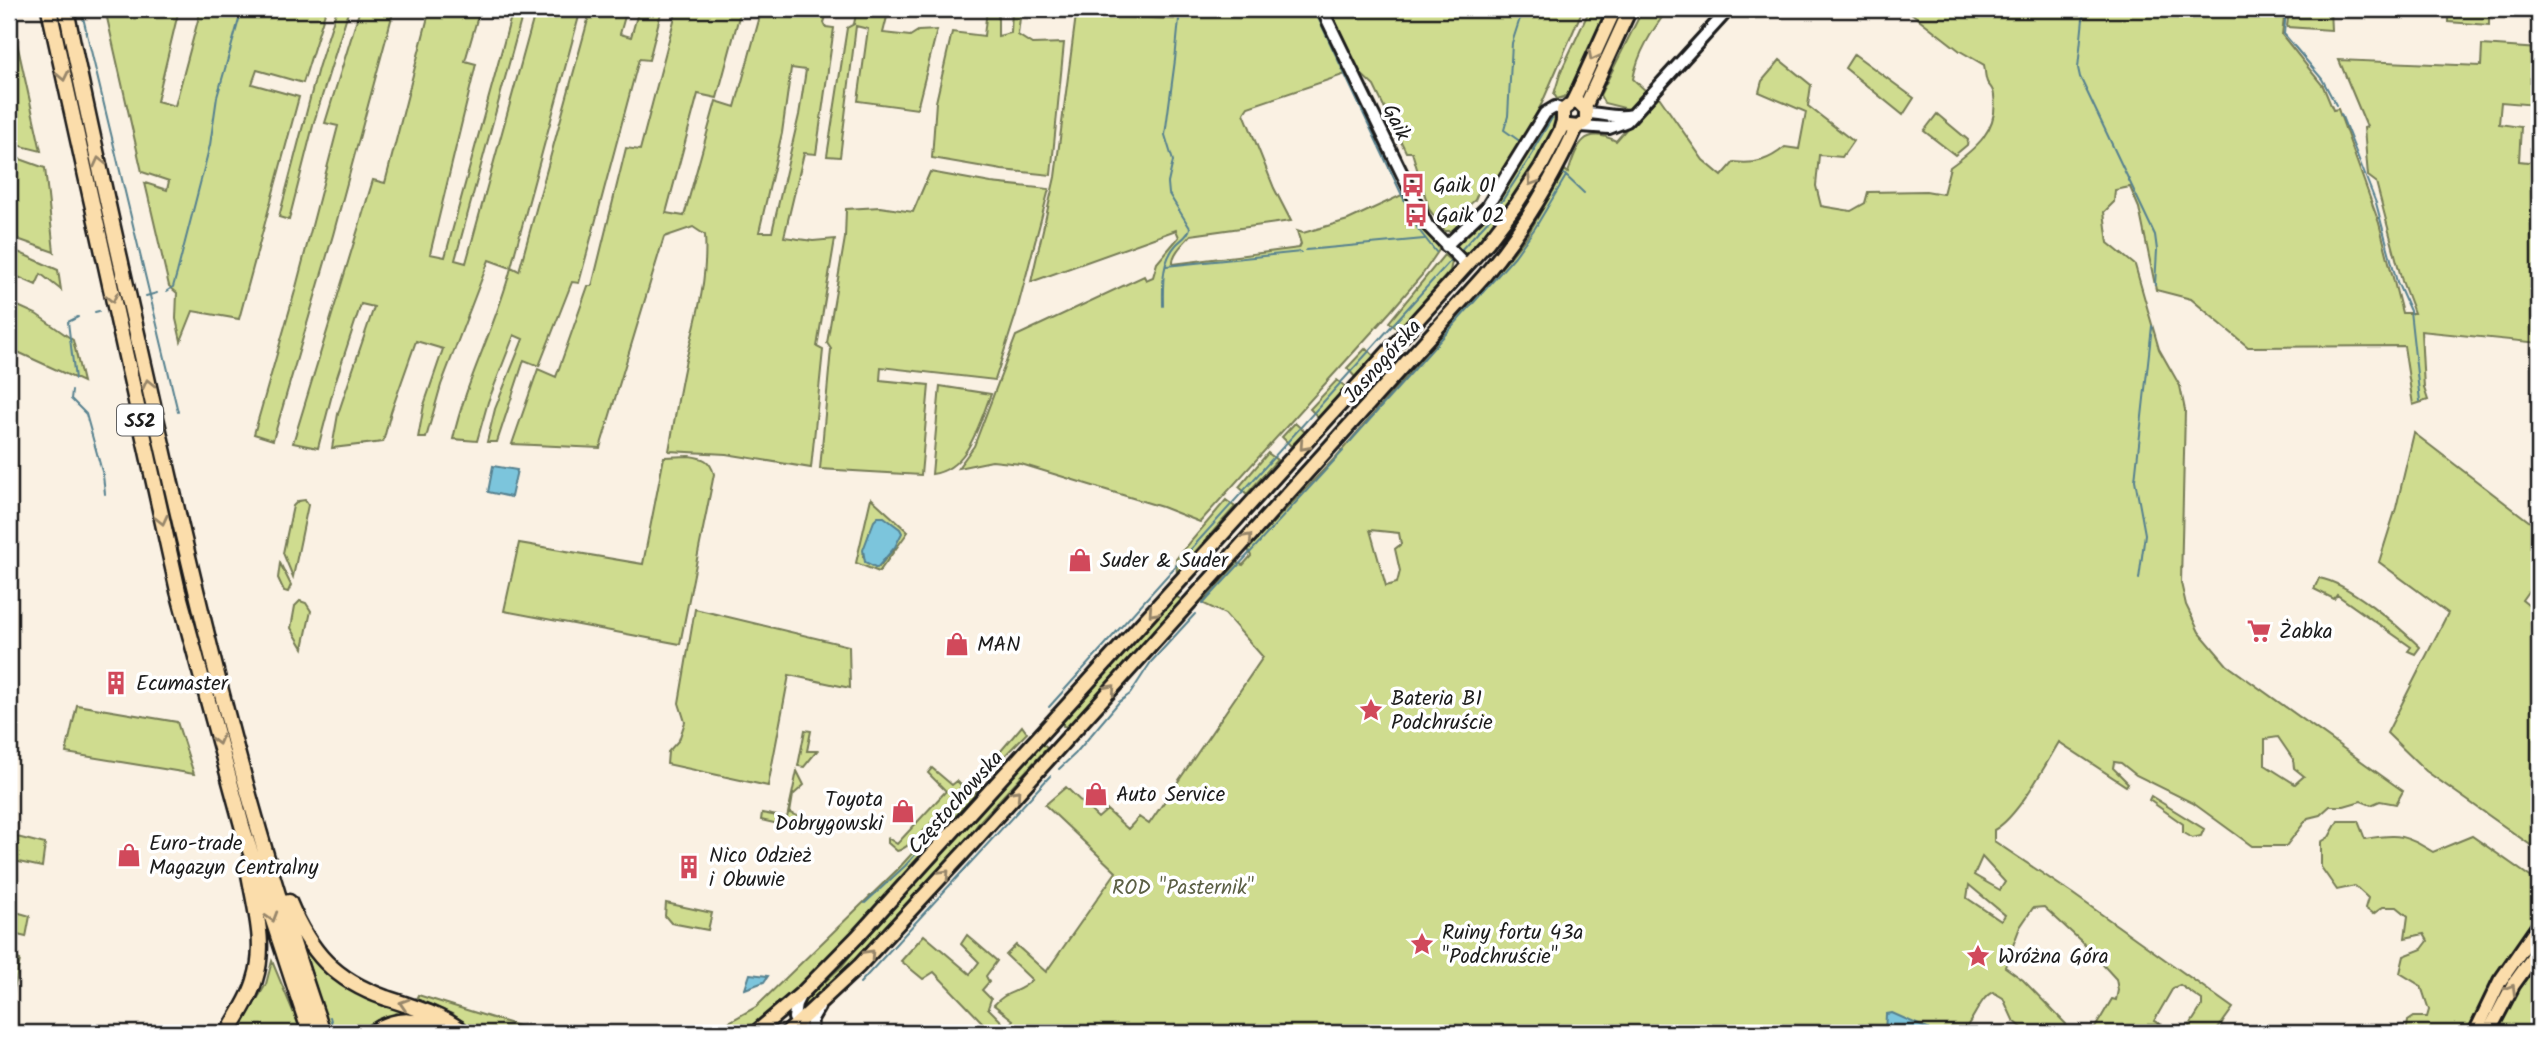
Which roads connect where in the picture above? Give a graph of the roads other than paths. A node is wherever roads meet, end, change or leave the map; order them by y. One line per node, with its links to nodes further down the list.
1 (49, 9): 17 (highway, S52, one-way to 17)
2 (66, 9): 16 (highway, S52, one-way to 2)
3 (1322, 9): 10 (street, Gaik)
4 (1615, 9): 7 (main road, Jasnogórska, one-way to 7)
5 (1630, 9): 7 (main road, Jasnogórska)
6 (1729, 9): 8 (street)
7 (1574, 111): 8 (street); 9 (main road, Jasnogórska); 9 (main road); 10 (street); 11 (main road, Jasnogórska, one-way to 11)
8 (1632, 116): 9 (street)
9 (1579, 127): 13 (main road, Jasnogórska)
10 (1446, 246): 11 (street, Gaik)
11 (1467, 266): 12 (main road, Jasnogórska)
12 (1324, 424): 13 (main road); 14 (main road, Jasnogórska, one-way to 14)
13 (1339, 439): 15 (main road, Jasnogórska, one-way to 13)
14 (1175, 587): 20 (main road, Częstochowska, one-way to 20)
15 (1191, 601): 21 (main road, Częstochowska, one-way to 15)
16 (258, 828): 26 (highway, S52); 29 (highway, one-way to 16)
17 (243, 829): 24 (highway); 25 (highway, S52, one-way to 25)
18 (2539, 925): 23 (main road)
19 (2539, 949): 23 (main road, one-way to 19)
20 (803, 992): 22 (street); 30 (main road, Częstochowska)
21 (822, 1003): 22 (main road, Częstochowska); 32 (street)
22 (801, 1029): 31 (main road, Częstochowska)
23 (2479, 1032)
24 (228, 1033)
25 (310, 1033)
26 (323, 1033)
27 (372, 1033): 28 (highway)
28 (443, 1033)
29 (466, 1033)
30 (755, 1033)
31 (787, 1033)
32 (811, 1033)

